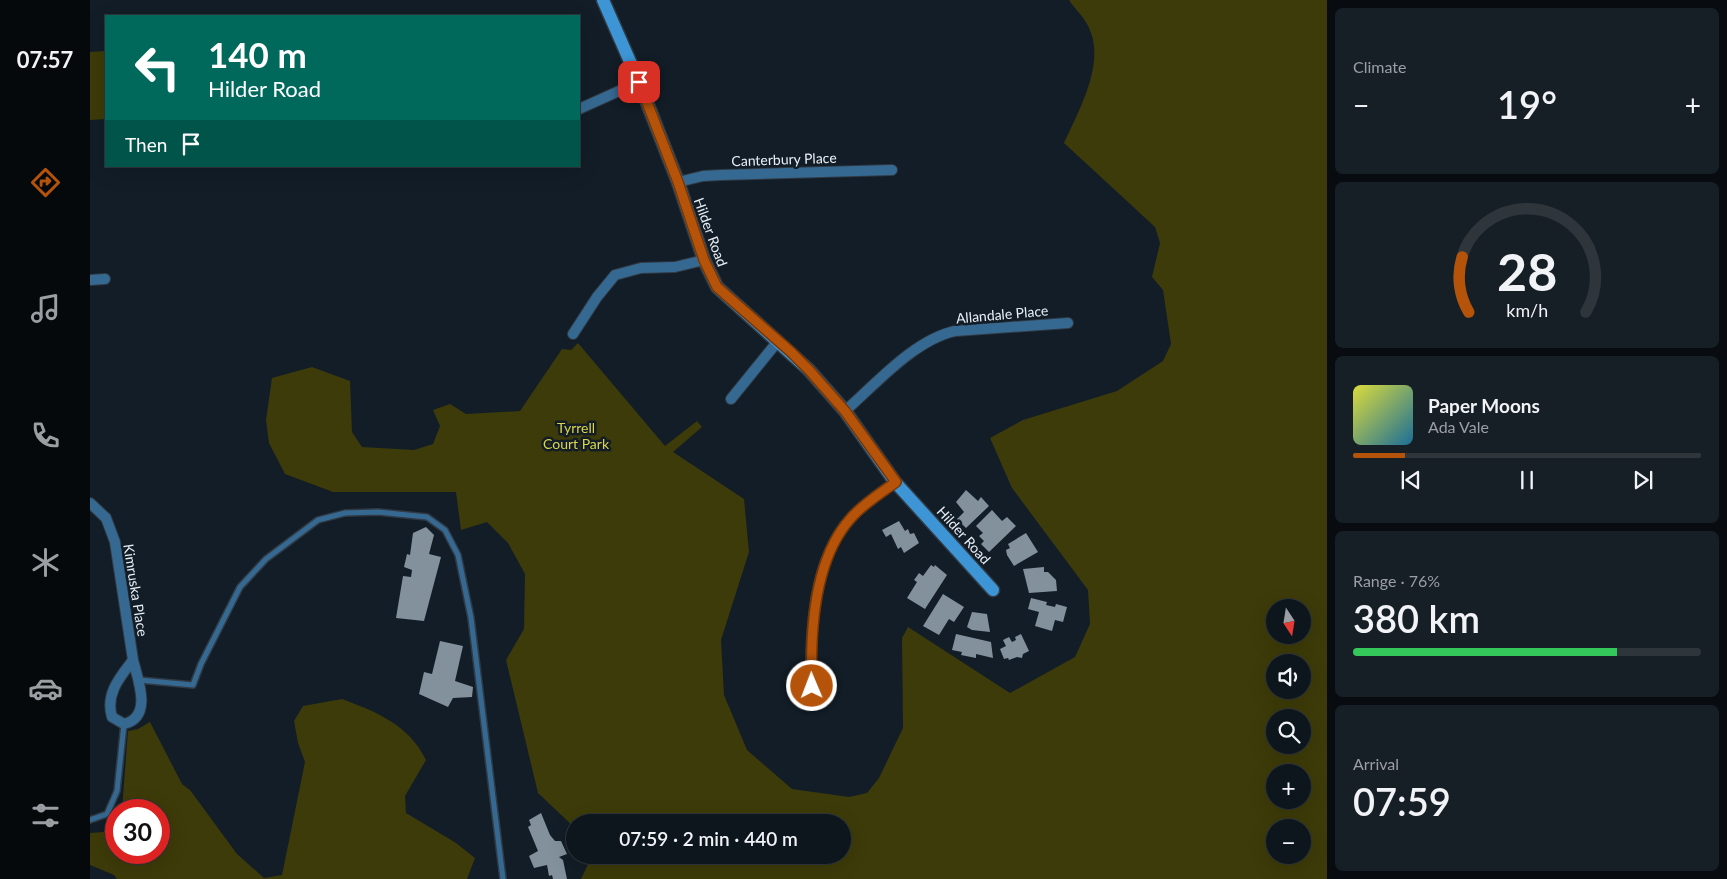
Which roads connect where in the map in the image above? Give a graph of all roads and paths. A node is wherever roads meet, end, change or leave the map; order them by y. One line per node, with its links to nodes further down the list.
1 (603, 0): 2 (street, Hilder Road)
2 (639, 82): 3 (street); 5 (street, Hilder Road)
3 (580, 109)
4 (892, 170): 5 (street, Canterbury Place)
5 (678, 182): 6 (street, Hilder Road)
6 (704, 260): 10 (street); 11 (street, Hilder Road)
7 (105, 278): 8 (street)
8 (90, 280)
9 (1068, 323): 13 (street, Allandale Place)
10 (573, 334)
11 (778, 341): 12 (street); 13 (street, Hilder Road)
12 (731, 399)
13 (845, 411): 14 (street, Hilder Road)
14 (896, 482): 16 (street, Hilder Road); 19 (street)
15 (90, 503): 17 (street, Kimruska Place)
16 (993, 590)
17 (133, 660): 18 (street, Kimruska Place); 20 (street)
18 (138, 680): 20 (street, Kimruska Place); 22 (lane)
19 (812, 686)
20 (124, 724): 21 (lane)
21 (90, 820)
22 (503, 879)

